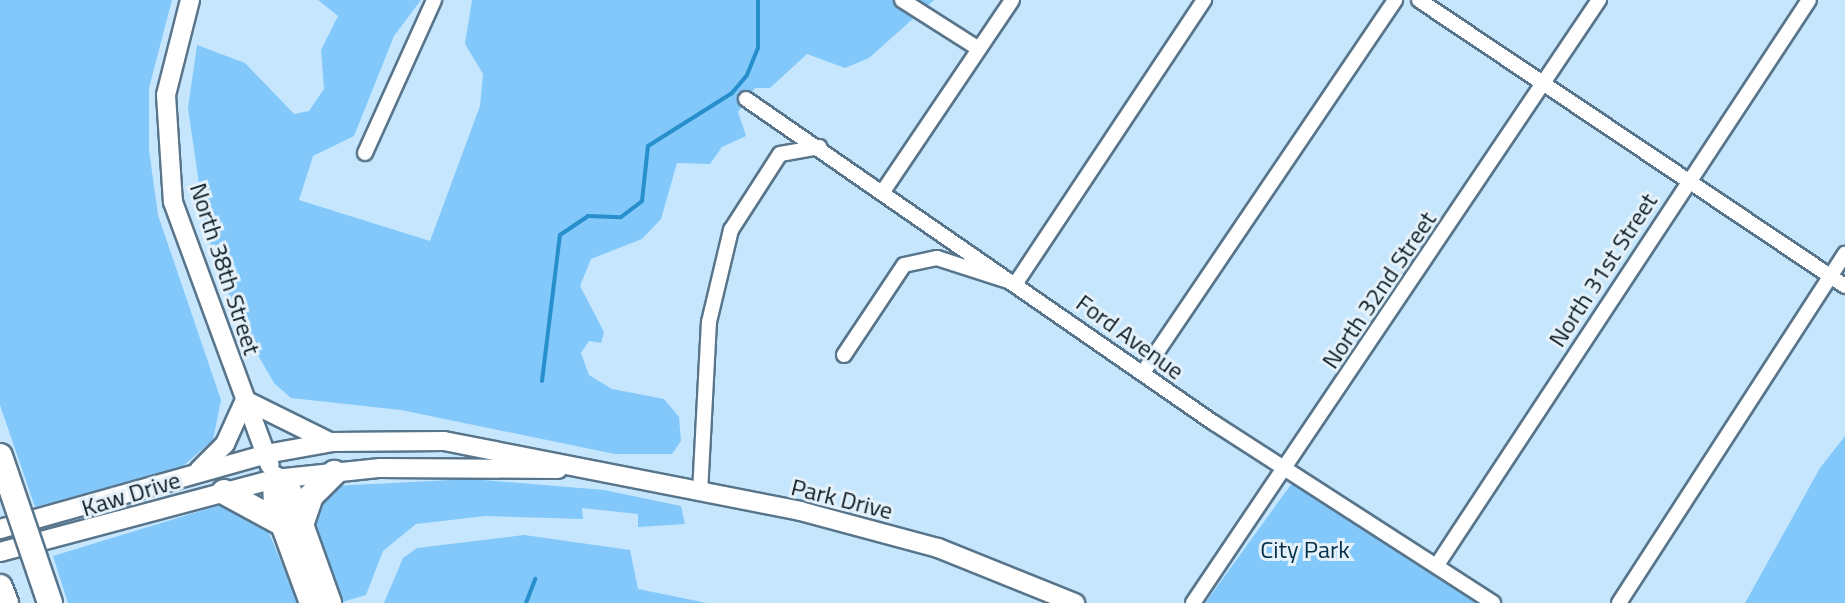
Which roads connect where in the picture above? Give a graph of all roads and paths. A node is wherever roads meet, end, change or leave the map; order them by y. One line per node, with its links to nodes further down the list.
1 (190, 0): 23 (main road, North 38th Street)
2 (434, 0): 14 (street)
3 (902, 0): 10 (street)
4 (1012, 0): 10 (street)
5 (1204, 0): 19 (street)
6 (1395, 0): 22 (street)
7 (1419, 0): 11 (street)
8 (1599, 0): 11 (street, North 32nd Street)
9 (1809, 0): 15 (street, North 31st Street)
10 (979, 49): 16 (street)
11 (1544, 83): 15 (street); 27 (street, North 32nd Street)
12 (746, 99): 13 (street, Ford Avenue)
13 (819, 147): 16 (street, Ford Avenue); 33 (street)
14 (365, 153)
15 (1688, 180): 18 (street); 38 (street, North 31st Street)
16 (884, 190): 19 (street, Ford Avenue)
17 (1845, 254): 18 (street)
18 (1830, 277): 20 (street); 47 (street)
19 (1016, 283): 21 (street); 22 (street, Ford Avenue)
20 (1845, 286)
21 (844, 355)
22 (1144, 371): 27 (street, Ford Avenue)
23 (245, 400): 24 (main road); 25 (main road, North 38th Street); 30 (main road)
24 (332, 442): 25 (main road, Park Drive); 28 (main road, Park Drive)
25 (266, 454): 30 (main road, Kaw Drive); 31 (main road, North 38th Street)
26 (0, 456): 41 (highway, bridge)
27 (1288, 464): 38 (street, Ford Avenue); 45 (street, North 32nd Street)
28 (588, 470): 29 (main road, Park Drive); 33 (main road, Park Drive)
29 (334, 473): 31 (main road, Park Drive); 34 (highway)
30 (194, 474): 35 (main road, Kaw Drive)
31 (275, 479): 32 (main road, Kaw Drive); 34 (highway)
32 (224, 492): 34 (highway); 36 (main road, Kaw Drive)
33 (700, 493): 44 (main road, Park Drive)
34 (292, 524): 37 (highway)
35 (0, 529)
36 (0, 552)
37 (302, 552): 42 (highway); 43 (highway)
38 (1437, 565): 46 (street, Ford Avenue)
39 (0, 587): 40 (highway)
40 (6, 603)
41 (50, 603)
42 (312, 603)
43 (329, 603)
44 (1075, 603)
45 (1193, 603)
46 (1493, 603)
47 (1619, 603)

